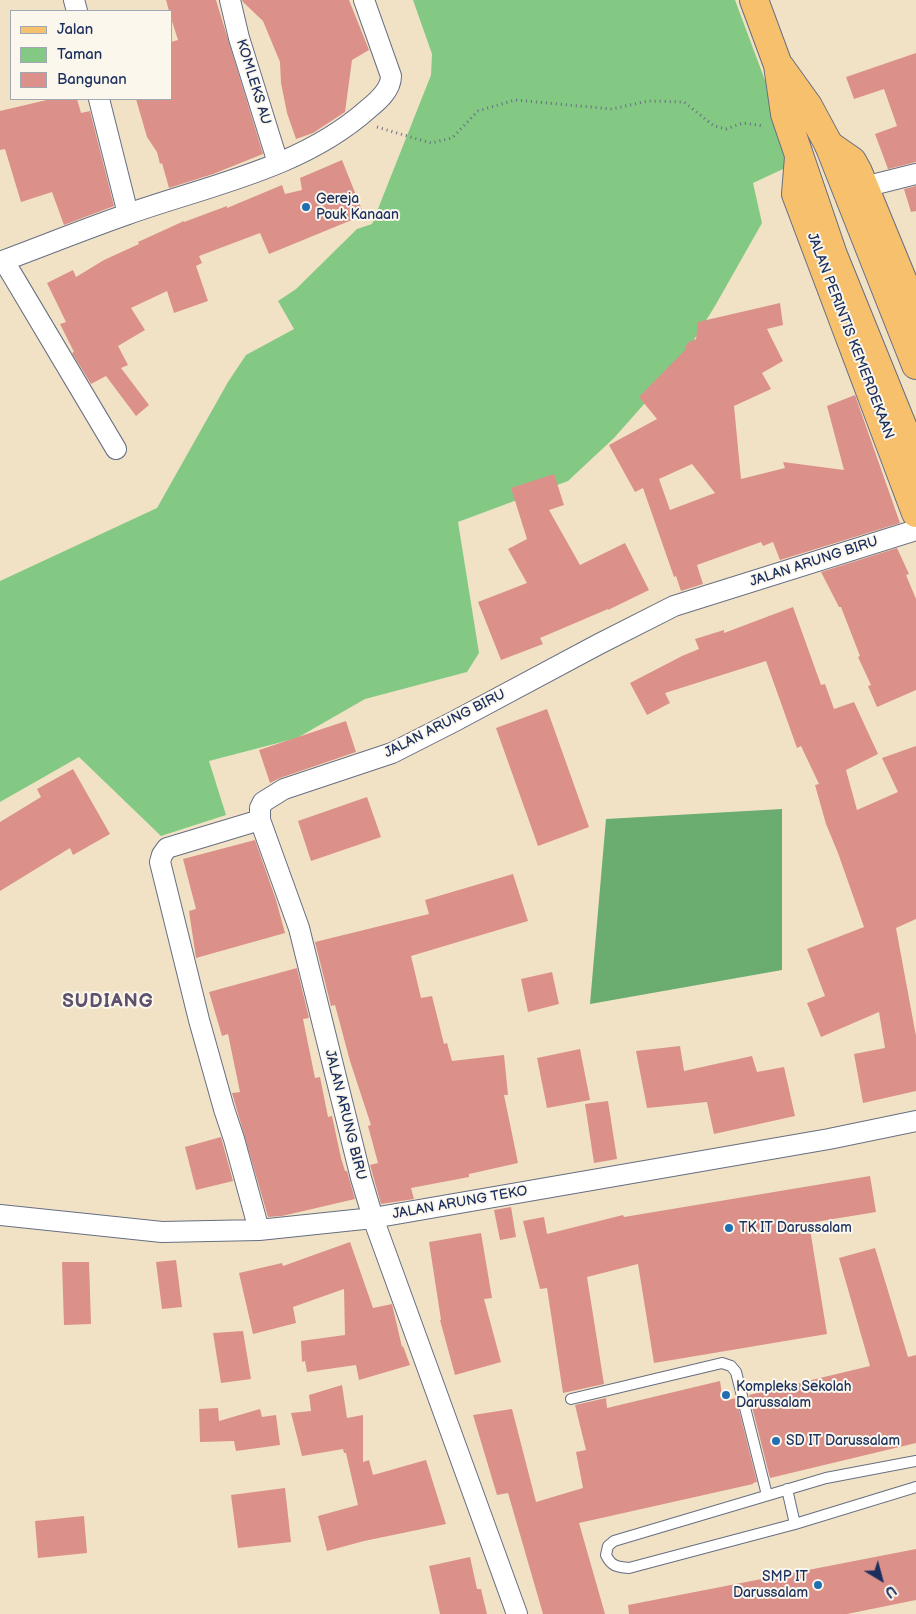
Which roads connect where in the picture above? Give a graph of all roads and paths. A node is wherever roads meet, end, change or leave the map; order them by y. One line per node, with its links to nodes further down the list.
1 (230, 0): 10 (street, KOMLEKS AU)
2 (364, 0): 7 (street)
3 (754, 0): 4 (main road, JALAN PERINTIS KEMERDEKAAN)
4 (778, 65): 6 (main road, JALAN PERINTIS KEMERDEKAAN); 8 (main road, JALAN PERINTIS KEMERDEKAAN)
5 (99, 100): 13 (street)
6 (785, 114): 7 (path); 9 (main road, JALAN PERINTIS KEMERDEKAAN)
7 (355, 121): 10 (street)
8 (829, 145): 12 (main road, JALAN PERINTIS KEMERDEKAAN); 16 (main road, JALAN PERINTIS KEMERDEKAAN)
9 (798, 157): 18 (main road, JALAN PERINTIS KEMERDEKAAN); 19 (main road, JALAN PERINTIS KEMERDEKAAN)
10 (278, 163): 13 (street)
11 (916, 174): 12 (street)
12 (864, 187): 15 (main road, JALAN PERINTIS KEMERDEKAAN)
13 (128, 214): 14 (street)
14 (2, 261): 17 (street)
15 (916, 313)
16 (916, 365)
17 (116, 449)
18 (916, 460)
19 (916, 513)
20 (916, 530): 21 (street, JALAN ARUNG BIRU)
21 (260, 820): 24 (street, JALAN ARUNG BIRU); 25 (street)
22 (916, 1121): 24 (street, JALAN ARUNG TEKO)
23 (0, 1214): 25 (street, JALAN ARUNG TEKO)
24 (373, 1218): 25 (street, JALAN ARUNG TEKO); 32 (street, JALAN ARUNG BIRU)
25 (259, 1230)
26 (571, 1399): 30 (lane)
27 (916, 1461): 29 (lane)
28 (916, 1487): 31 (lane)
29 (787, 1489): 30 (lane); 31 (lane)
30 (767, 1495): 31 (lane)
31 (795, 1524)
32 (517, 1614)

